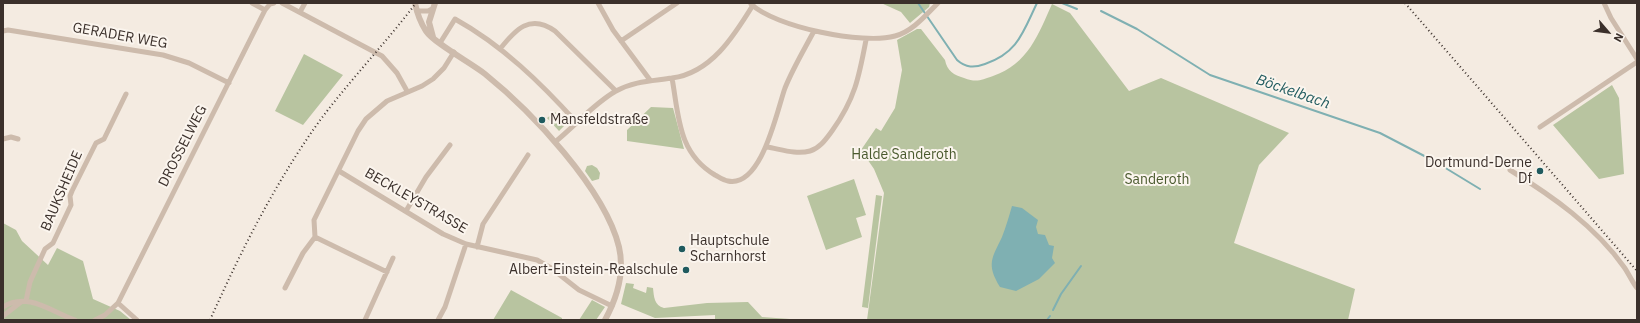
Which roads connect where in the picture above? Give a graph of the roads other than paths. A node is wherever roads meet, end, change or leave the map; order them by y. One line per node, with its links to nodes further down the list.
1 (252, 3): 12 (street)
2 (274, 3): 12 (street, DROSSELWEG)
3 (282, 3): 14 (street)
4 (305, 3): 14 (street)
5 (415, 3): 13 (street)
6 (598, 3): 19 (street)
7 (677, 3): 19 (street)
8 (938, 3): 18 (street)
9 (1604, 3): 23 (street)
10 (752, 4): 16 (street); 24 (street)
11 (433, 6): 13 (street); 17 (street)
12 (265, 10): 26 (street, DROSSELWEG)
13 (417, 11): 17 (street)
14 (300, 12): 27 (street)
15 (3, 31): 26 (street, GERADER WEG)
16 (814, 31): 18 (street); 36 (street)
17 (433, 37): 20 (street)
18 (866, 40): 36 (street)
19 (620, 41): 25 (street)
20 (440, 43): 21 (street); 22 (street)
21 (500, 49): 28 (street); 30 (street)
22 (454, 52): 27 (street); 34 (street)
23 (1637, 60): 31 (street)
24 (672, 78): 25 (street); 36 (street)
25 (650, 80): 28 (street)
26 (229, 83): 49 (street, DROSSELWEG)
27 (407, 91): 39 (street)
28 (616, 91): 30 (street)
29 (126, 94): 48 (street, BAUKSHEIDE)
30 (577, 123): 34 (street)
31 (1540, 126)
32 (3, 139): 33 (street)
33 (18, 139)
34 (555, 142): 50 (street)
35 (450, 145): 40 (street)
36 (767, 147)
37 (528, 155): 43 (street)
38 (1510, 170): 47 (street)
39 (339, 171): 40 (street, BECKLEYSTRASSE); 41 (street)
40 (406, 211): 42 (street, BECKLEYSTRASSE)
41 (314, 237): 45 (street); 46 (street)
42 (466, 244): 43 (street, BECKLEYSTRASSE); 57 (street)
43 (477, 246): 50 (street, BECKLEYSTRASSE)
44 (393, 258): 45 (street)
45 (387, 272): 56 (street)
46 (285, 288)
47 (1637, 288)
48 (23, 302): 51 (street); 52 (street); 53 (street)
49 (118, 303): 54 (street, DROSSELWEG); 55 (street)
50 (612, 306): 58 (street)
51 (3, 307)
52 (3, 316)
53 (75, 320)
54 (94, 320)
55 (137, 320)
56 (365, 320)
57 (438, 320)
58 (605, 320)

